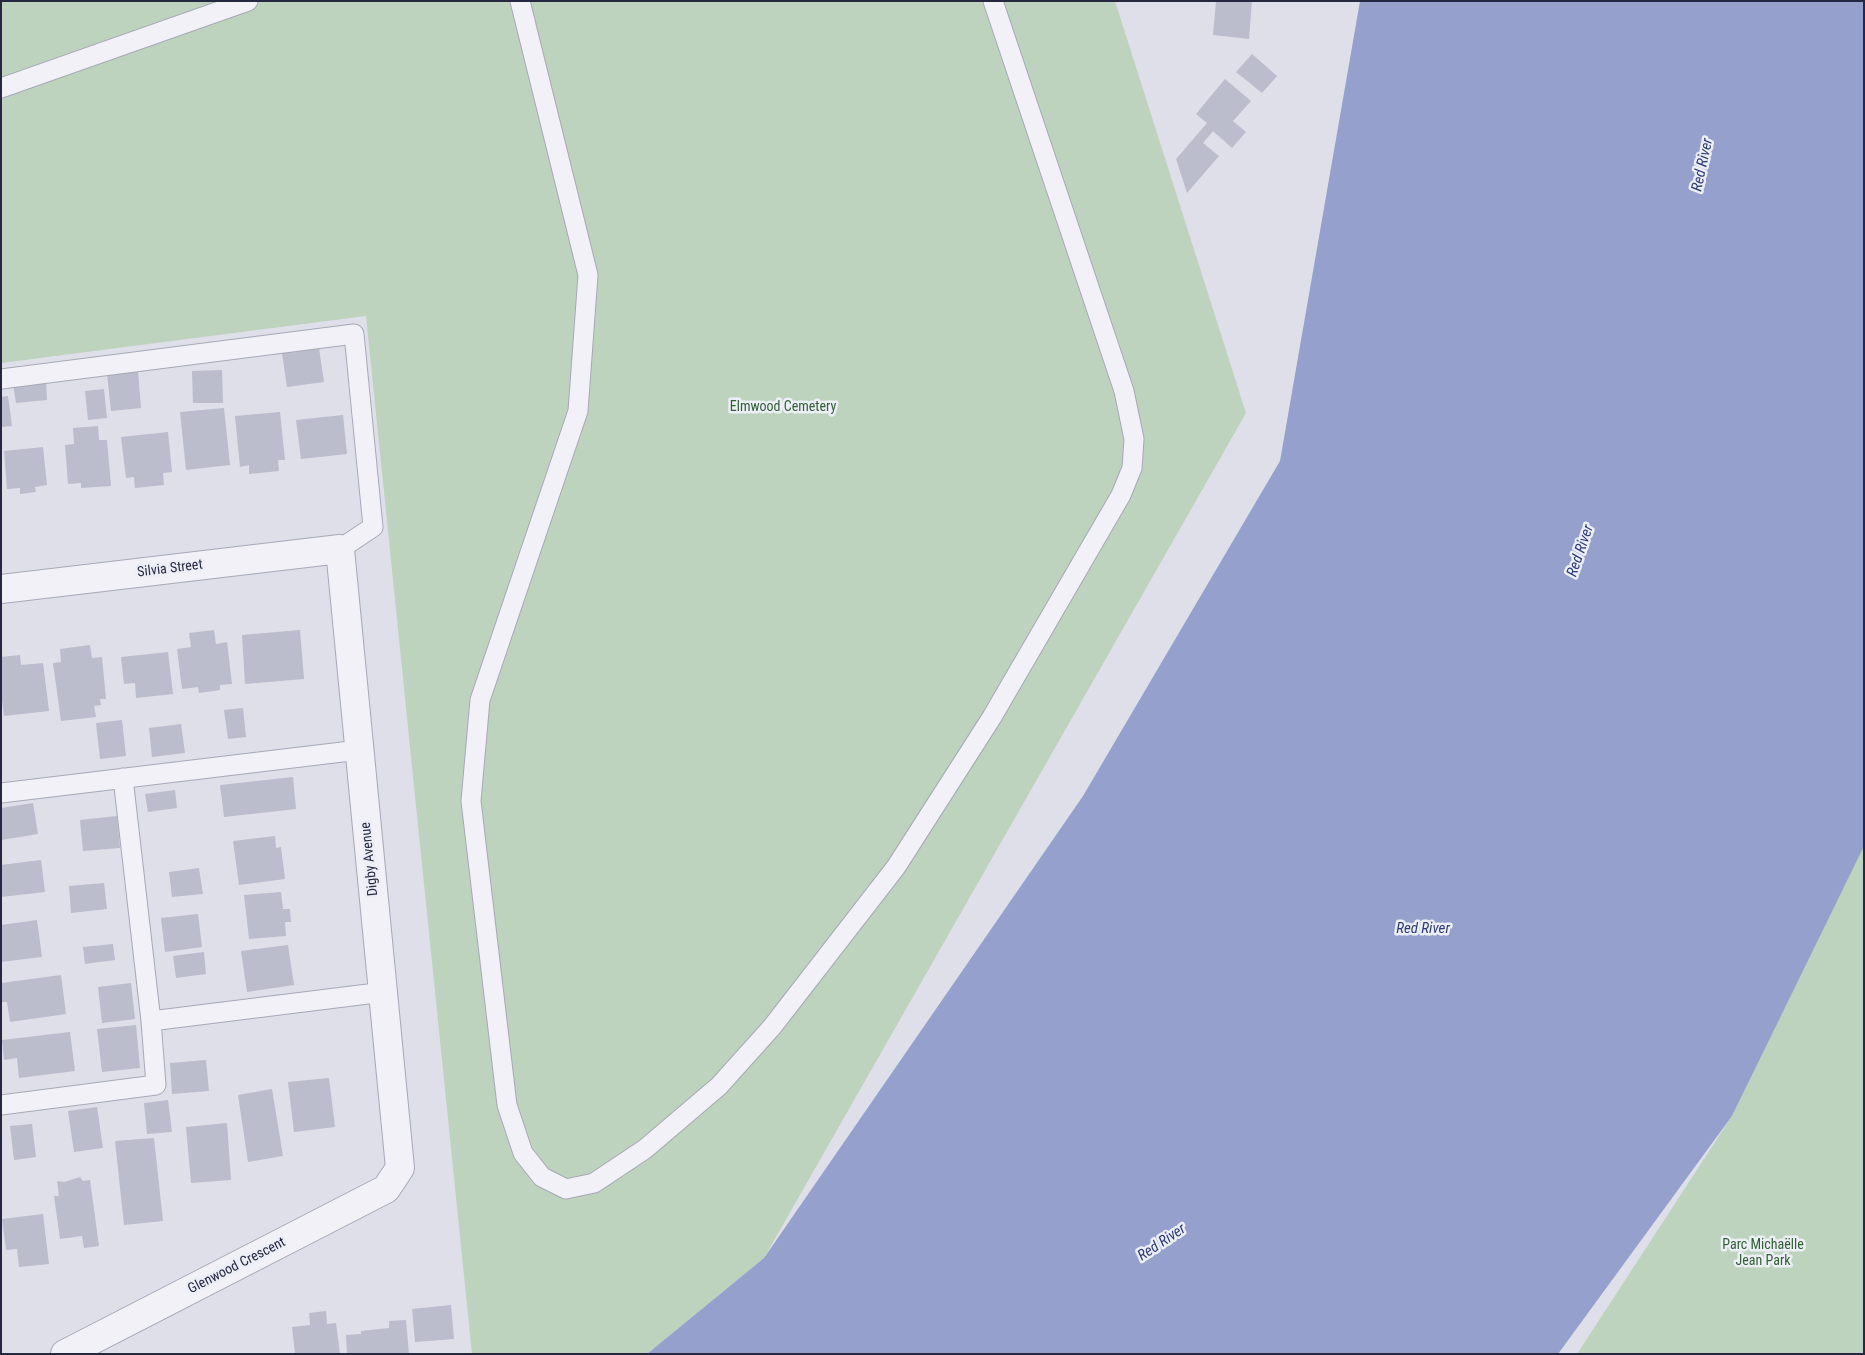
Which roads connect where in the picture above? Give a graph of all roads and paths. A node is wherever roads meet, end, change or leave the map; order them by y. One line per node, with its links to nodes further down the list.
1 (248, 1): 4 (lane)
2 (520, 1): 3 (lane)
3 (993, 1)
4 (1, 88)
5 (1, 379): 6 (lane)
6 (340, 549): 7 (street, Silvia Street); 8 (street, Digby Avenue)
7 (1, 589)
8 (359, 750): 9 (lane); 11 (street, Digby Avenue)
9 (123, 778): 10 (lane); 12 (lane)
10 (1, 793)
11 (384, 992): 12 (lane); 14 (street, Digby Avenue)
12 (151, 1021): 13 (lane)
13 (1, 1105)
14 (400, 1168): 15 (street, Glenwood Crescent)
15 (66, 1354)

